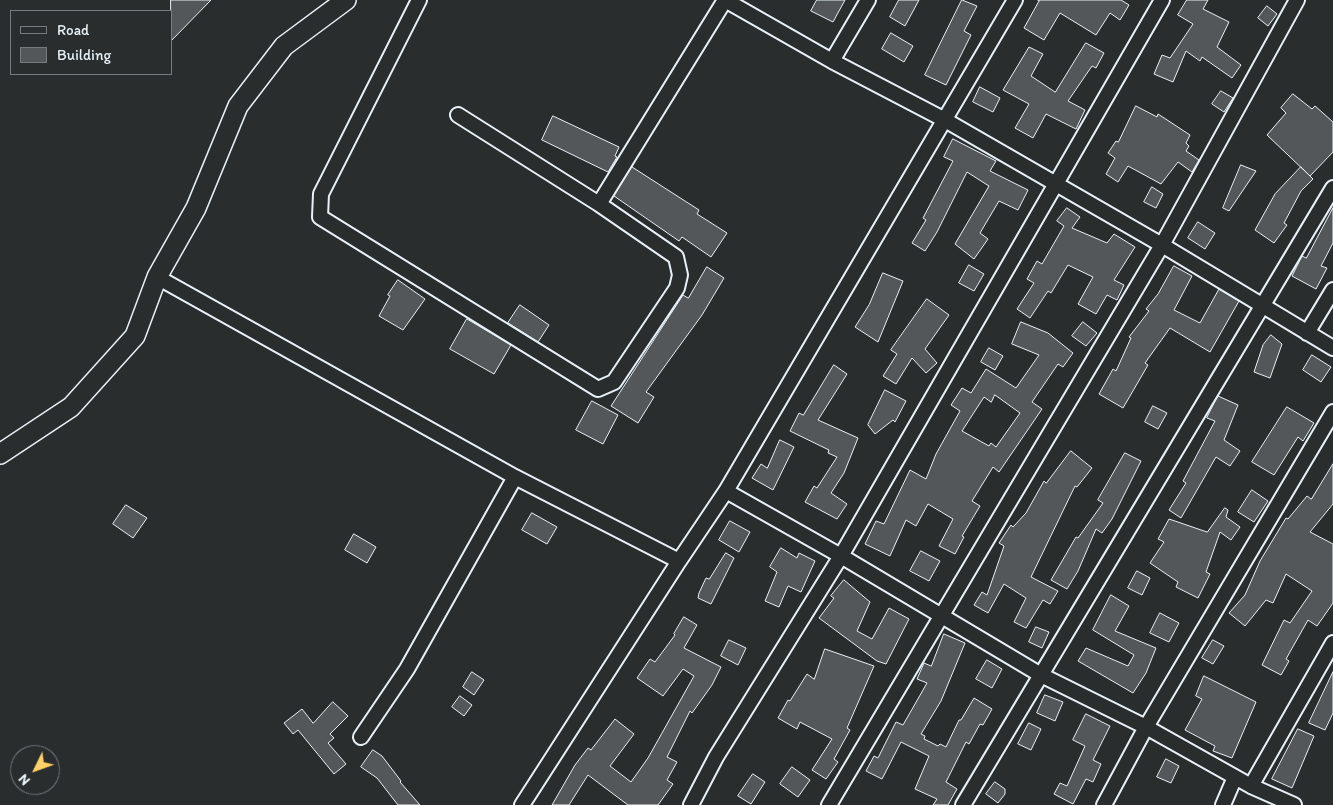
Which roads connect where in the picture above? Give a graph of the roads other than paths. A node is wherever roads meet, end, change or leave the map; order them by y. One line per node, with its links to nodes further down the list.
1 (346, 0): 15 (main road)
2 (419, 0): 13 (street)
3 (725, 0): 8 (street); 13 (street)
4 (868, 0): 8 (street)
5 (1014, 0): 10 (street)
6 (1162, 0): 11 (street)
7 (1297, 0): 14 (street)
8 (832, 61): 10 (street)
9 (458, 115): 13 (street)
10 (945, 120): 11 (street); 23 (street)
11 (1056, 185): 14 (street); 24 (street)
12 (1333, 188): 17 (street)
13 (599, 204)
14 (1162, 245): 17 (street); 26 (street)
15 (157, 276): 21 (main road); 22 (street)
16 (1333, 290): 18 (street)
17 (1260, 306): 18 (street); 28 (street)
18 (1307, 333): 19 (street)
19 (1333, 348)
20 (1333, 412): 29 (street)
21 (0, 454)
22 (515, 477): 25 (street); 30 (street)
23 (726, 491): 24 (street); 25 (street)
24 (841, 556): 26 (street); 34 (street)
25 (679, 562): 33 (street)
26 (940, 616): 28 (street); 35 (street)
27 (1333, 643): 32 (street)
28 (1040, 675): 29 (street); 36 (street)
29 (1146, 727): 31 (street); 37 (street)
30 (361, 737)
31 (1235, 778): 32 (street); 38 (street)
32 (1251, 786): 39 (street)
33 (522, 805)
34 (691, 805)
35 (829, 805)
36 (963, 805)
37 (1104, 805)
38 (1222, 805)
39 (1294, 805)

